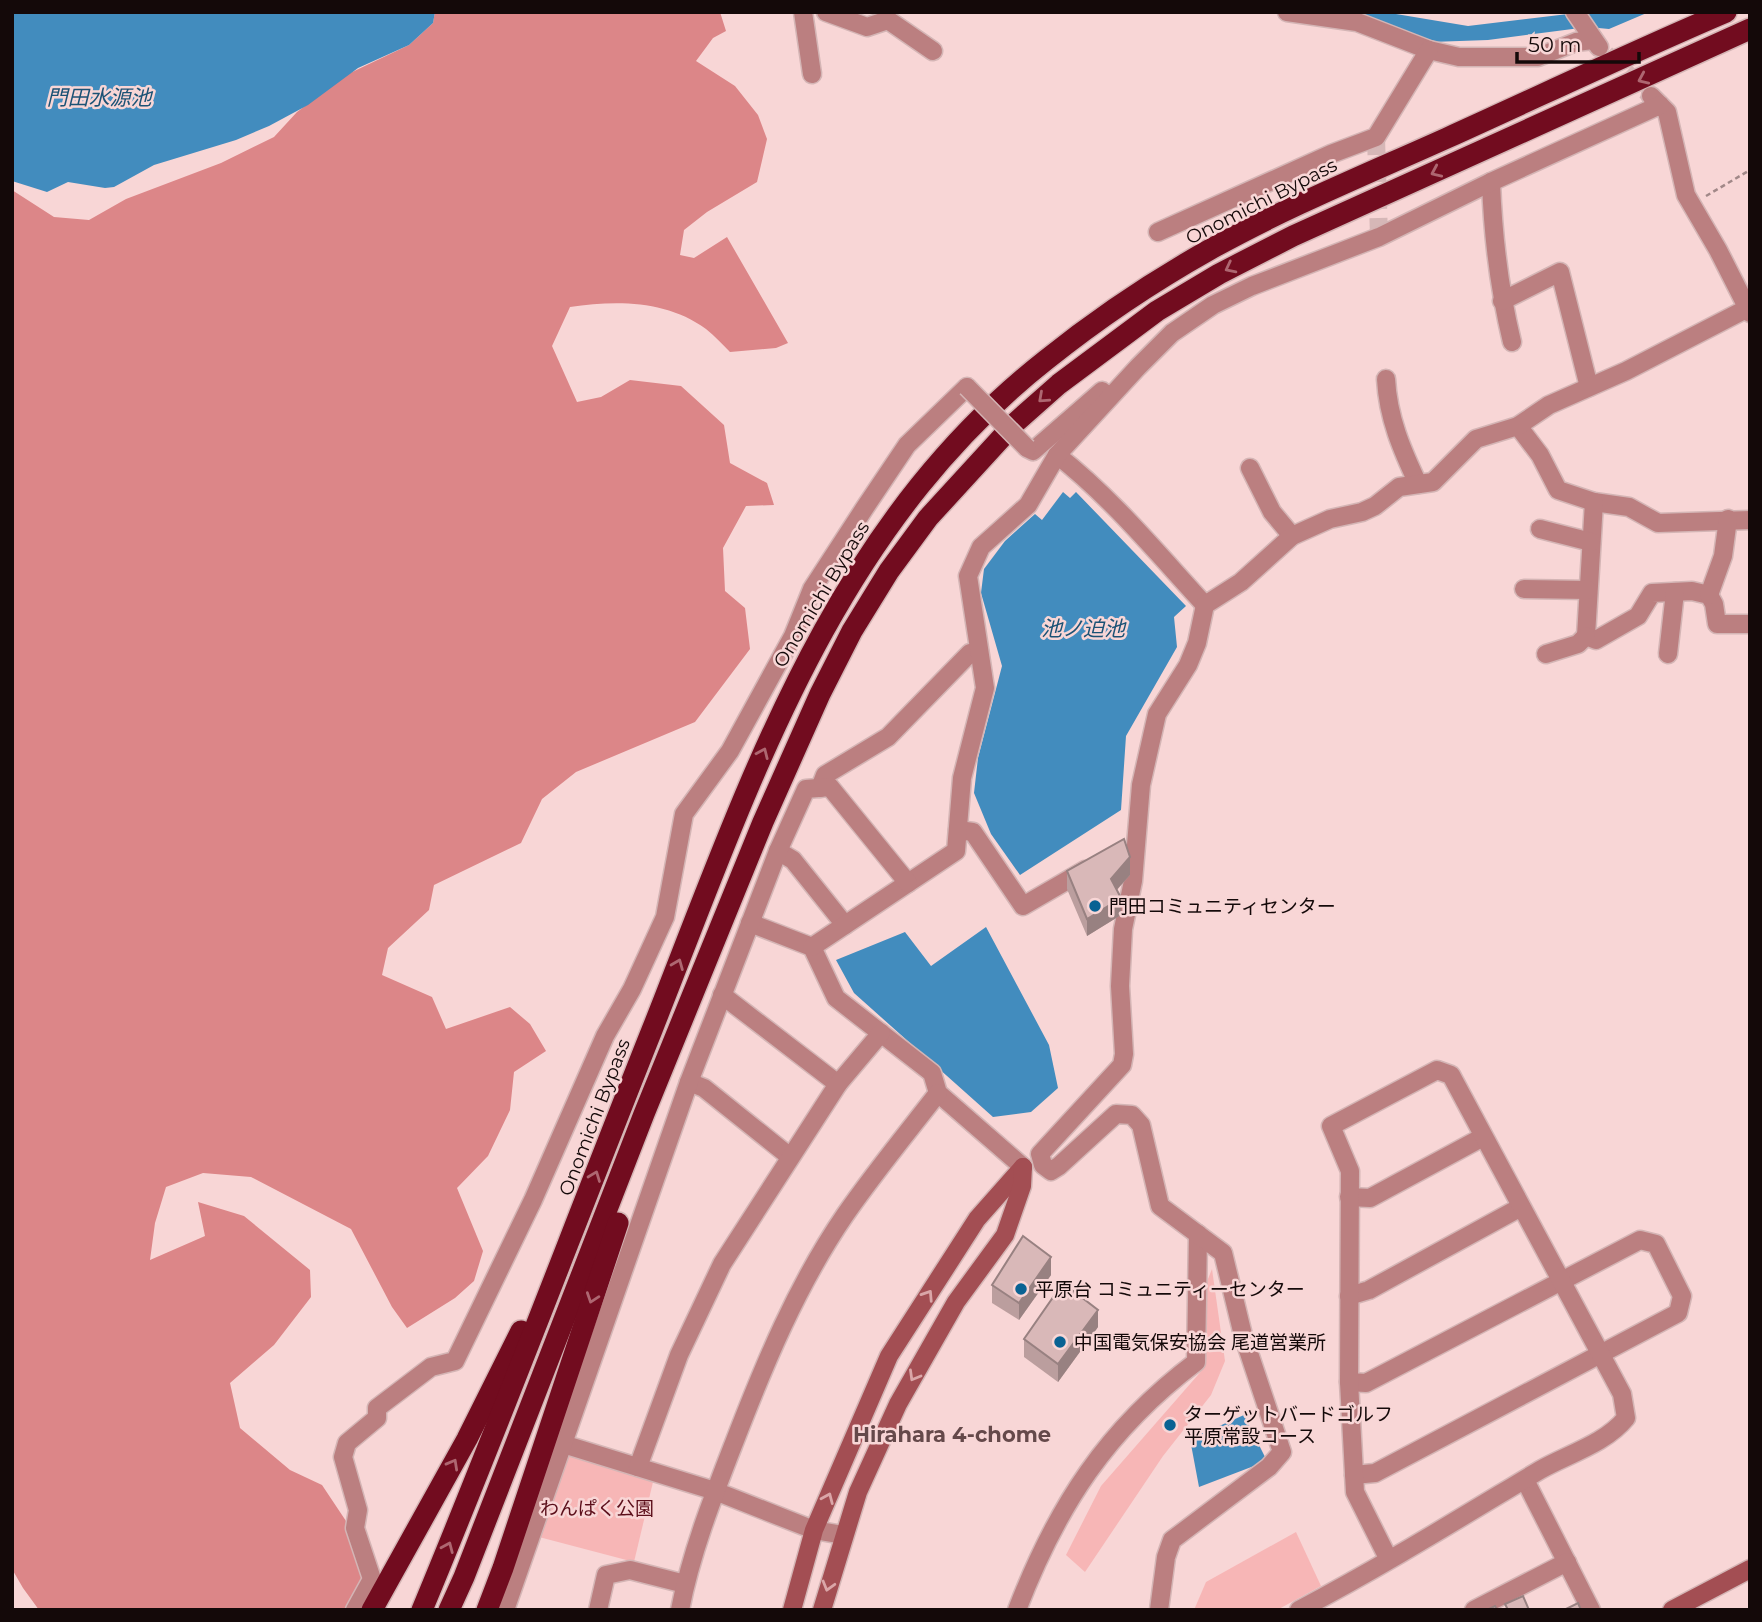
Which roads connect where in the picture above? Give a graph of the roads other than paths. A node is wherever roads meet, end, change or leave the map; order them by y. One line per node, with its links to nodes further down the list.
1 (803, 12): 9 (street)
2 (826, 12): 8 (street)
3 (1287, 12): 7 (street)
4 (1575, 12): 7 (street)
5 (1726, 12): 56 (highway, Onomichi Bypass, one-way to 5)
6 (1750, 29): 47 (highway, one-way to 47)
7 (1429, 50): 11 (street)
8 (933, 51)
9 (812, 74)
10 (1491, 182): 12 (street); 13 (street); 15 (street)
11 (1158, 232)
12 (1502, 301): 14 (street); 17 (street)
13 (1749, 310): 17 (street)
14 (1512, 342)
15 (1138, 367): 19 (street); 77 (street, bridge)
16 (1386, 379): 21 (street)
17 (1589, 387): 18 (street)
18 (1518, 426): 21 (street); 22 (street)
19 (1057, 455): 32 (street); 35 (street)
20 (1250, 468): 26 (street)
21 (1418, 484): 26 (street)
22 (1594, 502): 23 (street); 27 (street)
23 (1728, 519): 24 (street); 31 (street)
24 (1750, 520)
25 (1540, 529): 27 (street)
26 (1292, 536): 32 (street)
27 (1591, 542): 29 (street)
28 (1524, 589): 29 (street)
29 (1588, 590): 34 (street)
30 (1675, 592): 31 (street); 34 (street); 37 (street)
31 (1709, 595): 33 (street)
32 (1205, 606): 40 (street)
33 (1750, 624)
34 (1586, 636): 36 (street)
35 (979, 651): 38 (street); 39 (street)
36 (1546, 654)
37 (1668, 654)
38 (820, 788): 41 (street); 42 (street)
39 (958, 830): 40 (street); 42 (street)
40 (1136, 839): 59 (street)
41 (778, 851): 43 (street); 44 (street)
42 (908, 883): 44 (street)
43 (750, 923): 45 (street); 46 (street)
44 (845, 925): 45 (street)
45 (812, 947): 48 (street)
46 (722, 995): 49 (street); 50 (street)
47 (680, 1023): 80 (highway); 81 (highway, one-way to 81)
48 (881, 1033): 50 (street); 51 (street)
49 (689, 1082): 53 (street); 65 (street)
50 (838, 1084): 53 (street)
51 (938, 1093): 54 (street); 69 (street)
52 (1483, 1137): 55 (street); 55 (street); 57 (street)
53 (789, 1156): 66 (street)
54 (1023, 1167): 58 (street); 60 (street)
55 (1349, 1197): 62 (street)
56 (583, 1206): 78 (highway, one-way to 56); 79 (highway, Onomichi Bypass, one-way to 56)
57 (1521, 1207): 61 (street); 62 (street)
58 (977, 1219): 60 (street); 70 (street, one-way to 58)
59 (1198, 1234): 87 (street); 88 (street)
60 (1005, 1235): 71 (street, one-way to 71)
61 (1561, 1282): 63 (street); 63 (street); 64 (street)
62 (1349, 1296): 64 (street)
63 (1601, 1355): 67 (street); 68 (street)
64 (1349, 1382): 67 (street)
65 (563, 1444): 66 (street); 82 (street)
66 (638, 1467): 69 (street)
67 (1354, 1475): 72 (street)
68 (1525, 1480): 72 (street); 73 (street)
69 (715, 1490): 70 (street); 75 (street)
70 (814, 1530): 71 (street); 85 (street)
71 (843, 1535): 86 (street, one-way to 86)
72 (1389, 1560): 76 (street)
73 (1567, 1562): 90 (street); 91 (street)
74 (1750, 1569): 92 (street)
75 (685, 1584): 83 (street); 84 (street)
76 (1325, 1604): 89 (street)
77 (355, 1610)
78 (372, 1610)
79 (422, 1610)
80 (449, 1610)
81 (487, 1610)
82 (505, 1610)
83 (598, 1610)
84 (680, 1610)
85 (792, 1610)
86 (822, 1610)
87 (1017, 1610)
88 (1159, 1610)
89 (1299, 1610)
90 (1474, 1610)
91 (1591, 1610)
92 (1672, 1610)

